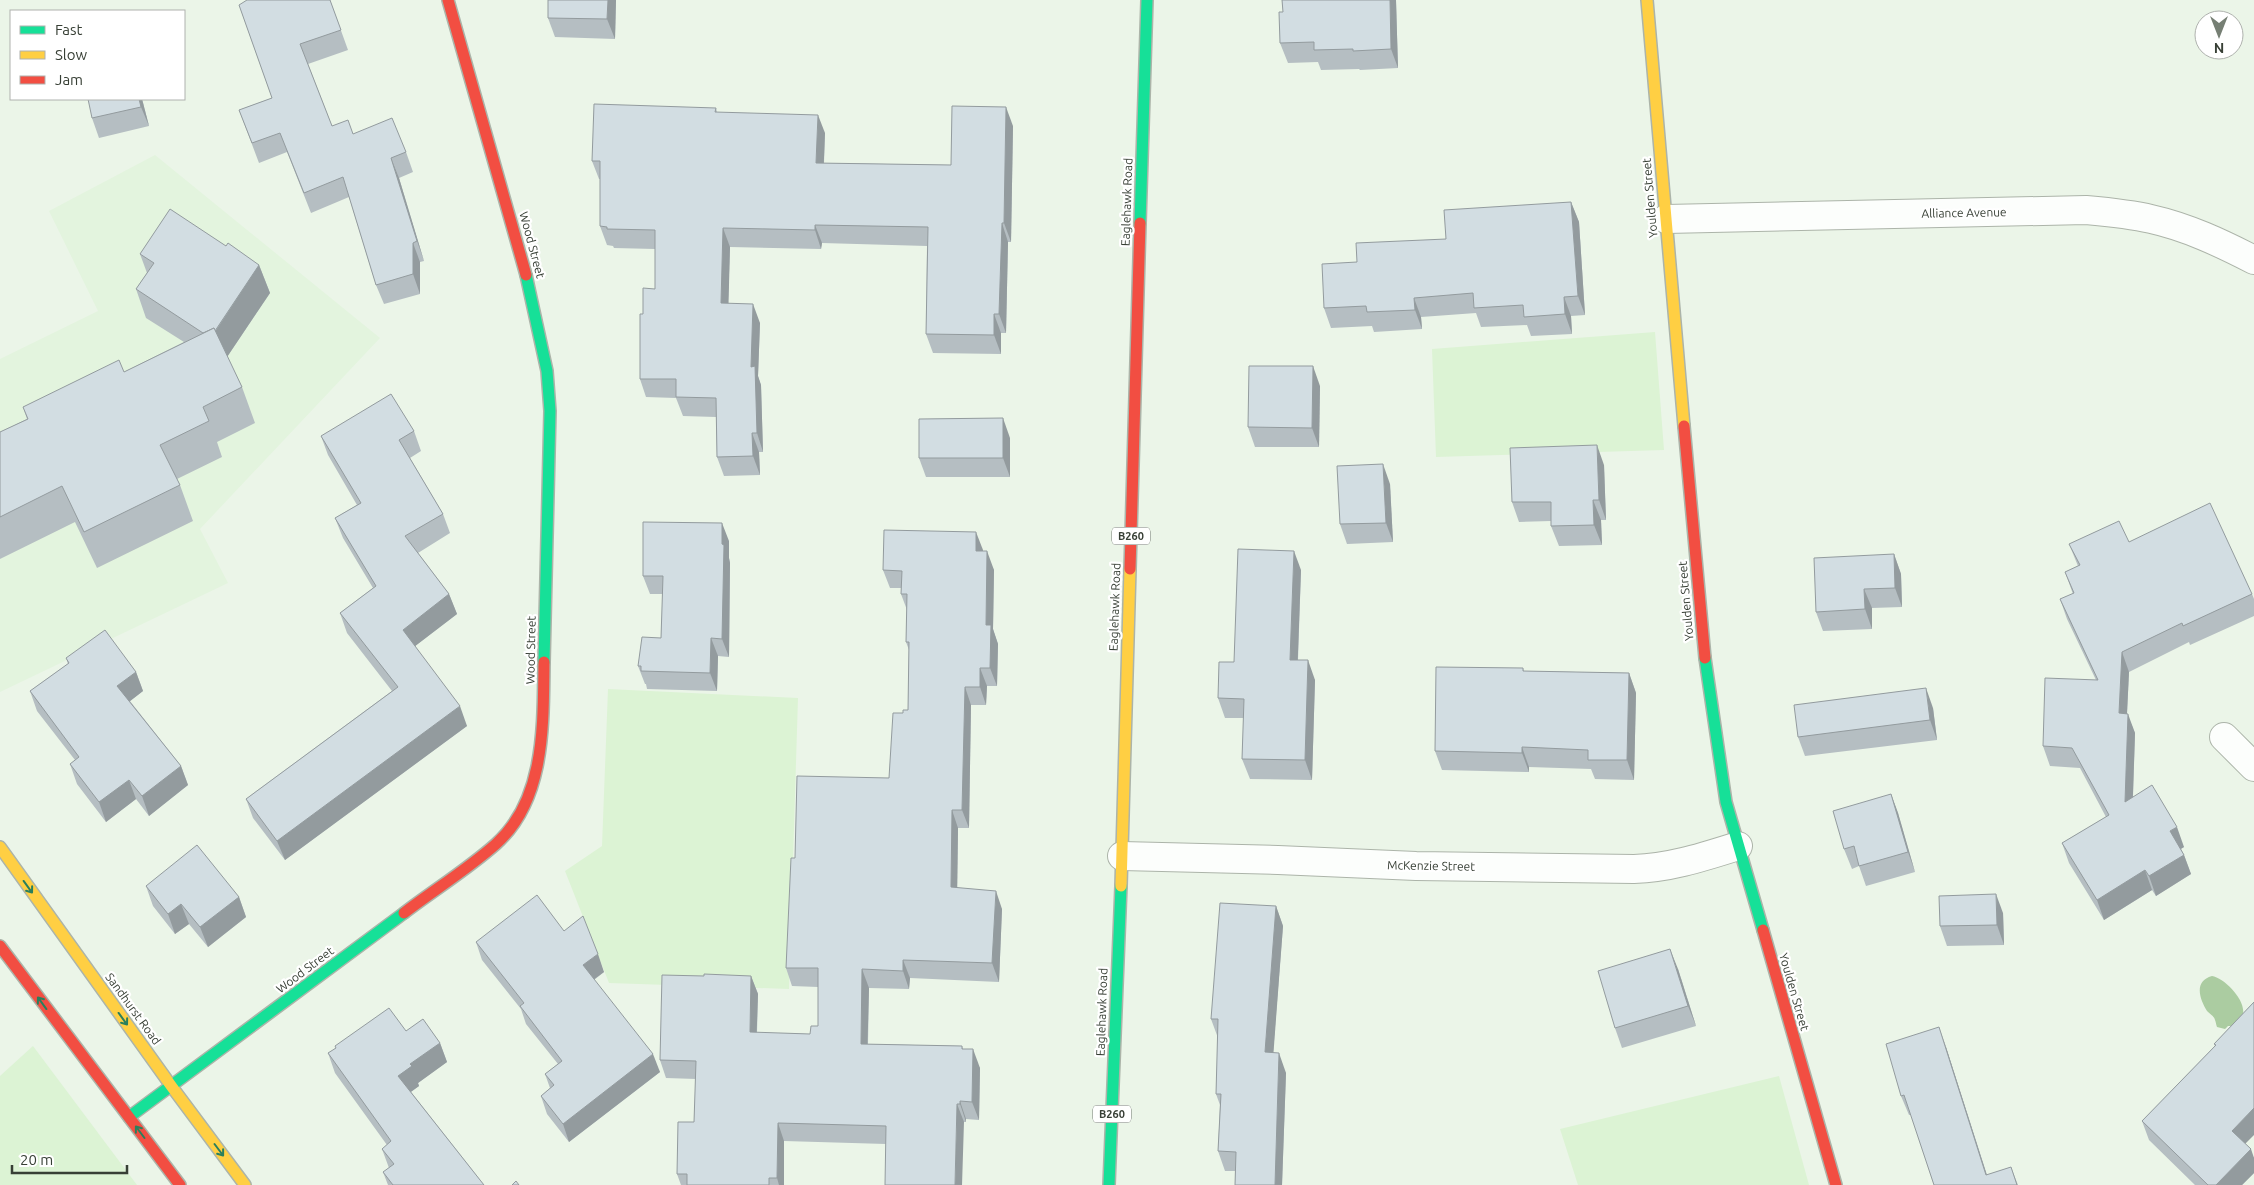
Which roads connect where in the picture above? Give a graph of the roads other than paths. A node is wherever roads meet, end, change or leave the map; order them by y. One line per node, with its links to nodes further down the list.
1 (448, 0): 12 (street, Wood Street)
2 (1148, 0): 10 (street, Eaglehawk Road / B260)
3 (1647, 0): 4 (street, Youlden Street)
4 (1666, 219): 5 (street, Alliance Avenue); 8 (street, Youlden Street)
5 (2254, 260)
6 (2224, 737): 7 (street)
7 (2254, 767)
8 (1738, 846): 10 (street, McKenzie Street); 17 (street, Youlden Street)
9 (0, 847): 12 (street, Sandhurst Road, one-way to 12)
10 (1122, 856): 16 (street, Eaglehawk Road / B260)
11 (0, 946): 13 (street, one-way to 11)
12 (172, 1087): 13 (street, Wood Street); 15 (street, Sandhurst Road, one-way to 15)
13 (129, 1117): 14 (street, one-way to 13)
14 (180, 1185)
15 (245, 1185)
16 (1109, 1185)
17 (1836, 1185)

